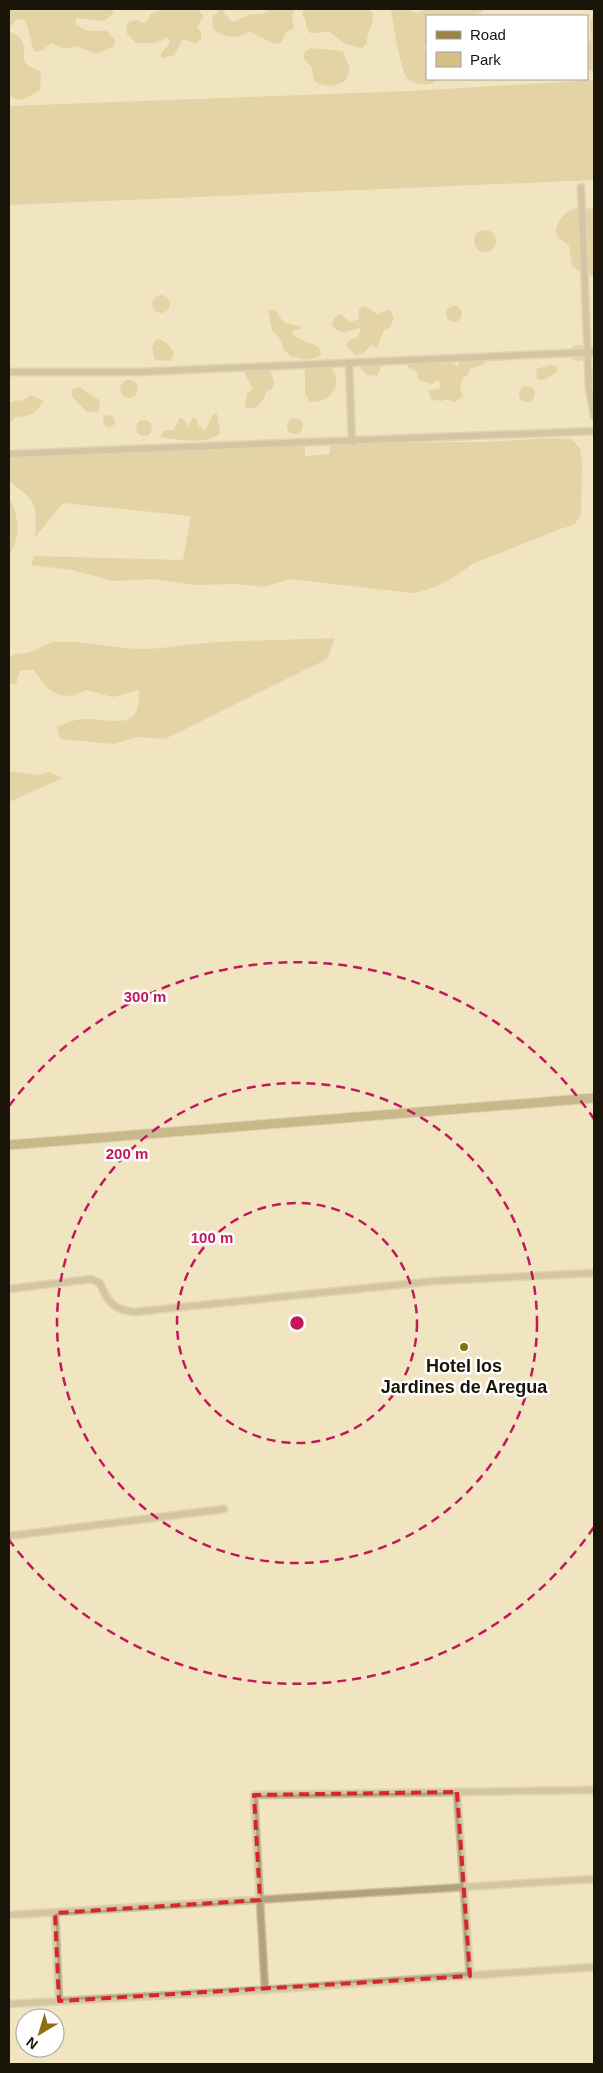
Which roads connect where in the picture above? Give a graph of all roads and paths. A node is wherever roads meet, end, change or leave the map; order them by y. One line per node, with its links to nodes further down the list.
1 (582, 186): 2 (street)
2 (586, 352): 3 (street); 4 (street); 6 (street)
3 (594, 352)
4 (349, 363): 5 (street); 8 (street)
5 (9, 372)
6 (594, 416)
7 (594, 431): 8 (street)
8 (352, 442): 9 (street)
9 (9, 454)
10 (594, 1098): 11 (street)
11 (9, 1145)
12 (594, 1273): 13 (street)
13 (9, 1289)
14 (224, 1509): 15 (street)
15 (9, 1536)
16 (594, 1790): 17 (street)
17 (457, 1792): 19 (street); 20 (street)
18 (594, 1879): 19 (street)
19 (464, 1887): 20 (street); 24 (street)
20 (260, 1900): 21 (street); 25 (street)
21 (55, 1912): 22 (street); 26 (street)
22 (9, 1915)
23 (594, 1967): 24 (street)
24 (470, 1976): 25 (street)
25 (265, 1990): 26 (street)
26 (59, 2001): 27 (street)
27 (9, 2004)

